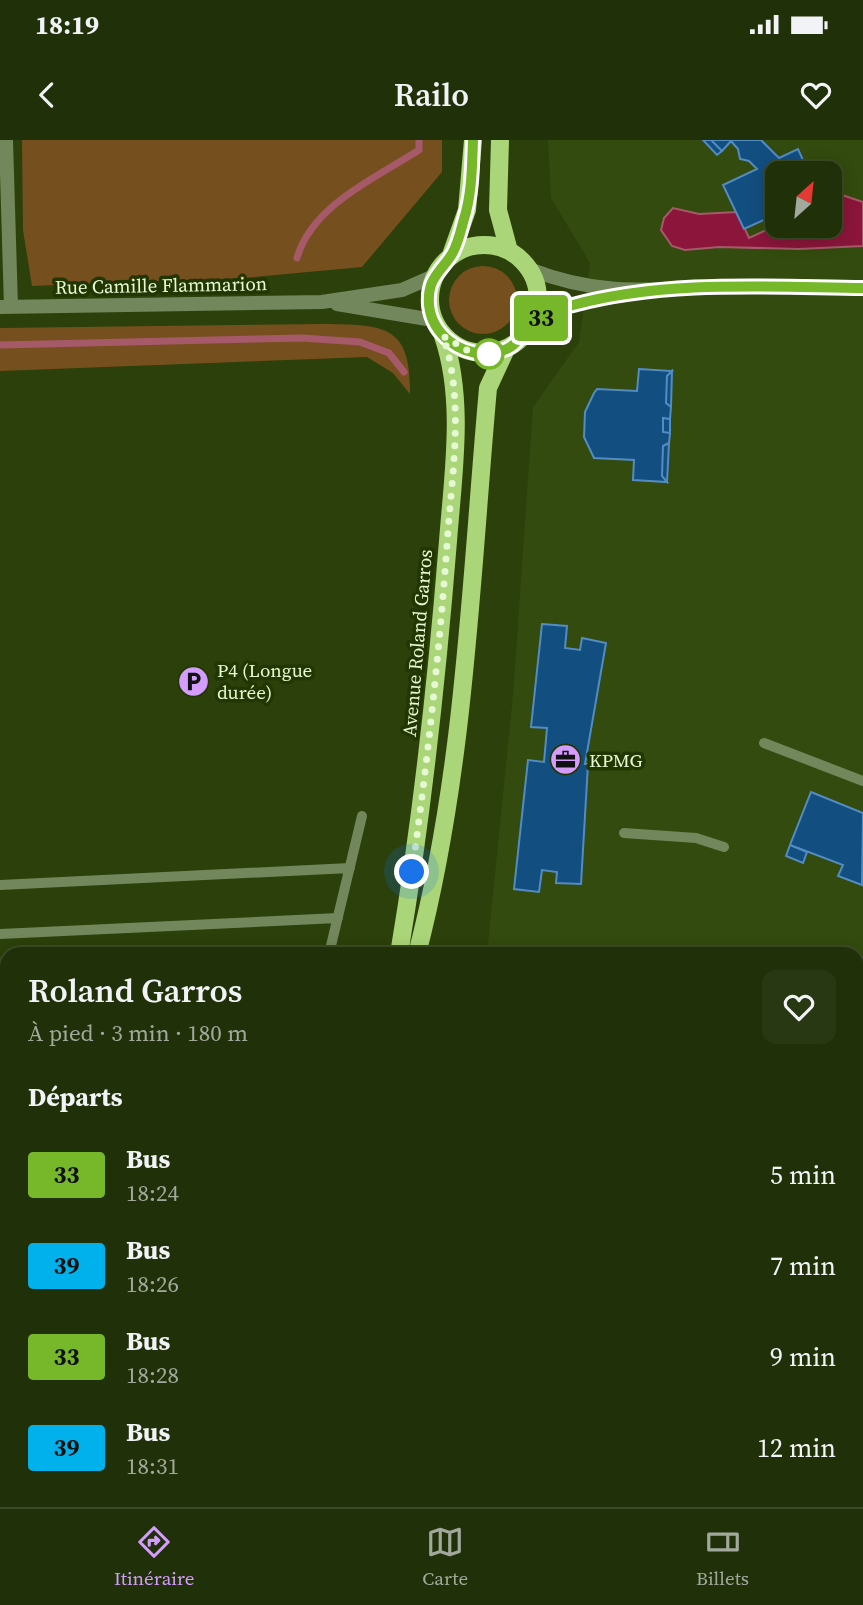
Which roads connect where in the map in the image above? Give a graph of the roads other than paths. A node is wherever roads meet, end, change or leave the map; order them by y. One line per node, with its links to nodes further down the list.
1 (6, 140): 11 (street)
2 (473, 140): 5 (main road)
3 (500, 140): 4 (main road)
4 (509, 251): 5 (main road); 6 (main road)
5 (451, 255): 7 (main road)
6 (529, 269): 9 (street); 12 (main road)
7 (434, 276): 10 (street, Rue Camille Flammarion); 13 (main road)
8 (863, 288): 9 (street)
9 (625, 292): 12 (street)
10 (322, 302): 11 (street, Rue Camille Flammarion); 13 (street, Rue Camille Flammarion)
11 (5, 307)
12 (534, 321): 14 (main road)
13 (438, 328): 14 (main road); 25 (main road, Avenue Roland Garros)
14 (506, 349): 26 (main road)
15 (764, 743): 16 (lane)
16 (863, 781)
17 (362, 816): 20 (lane)
18 (624, 833): 19 (lane)
19 (724, 847)
20 (350, 868): 21 (lane); 22 (lane)
21 (0, 885)
22 (338, 918): 23 (lane); 24 (lane)
23 (0, 934)
24 (331, 947)
25 (400, 947)
26 (418, 947)

